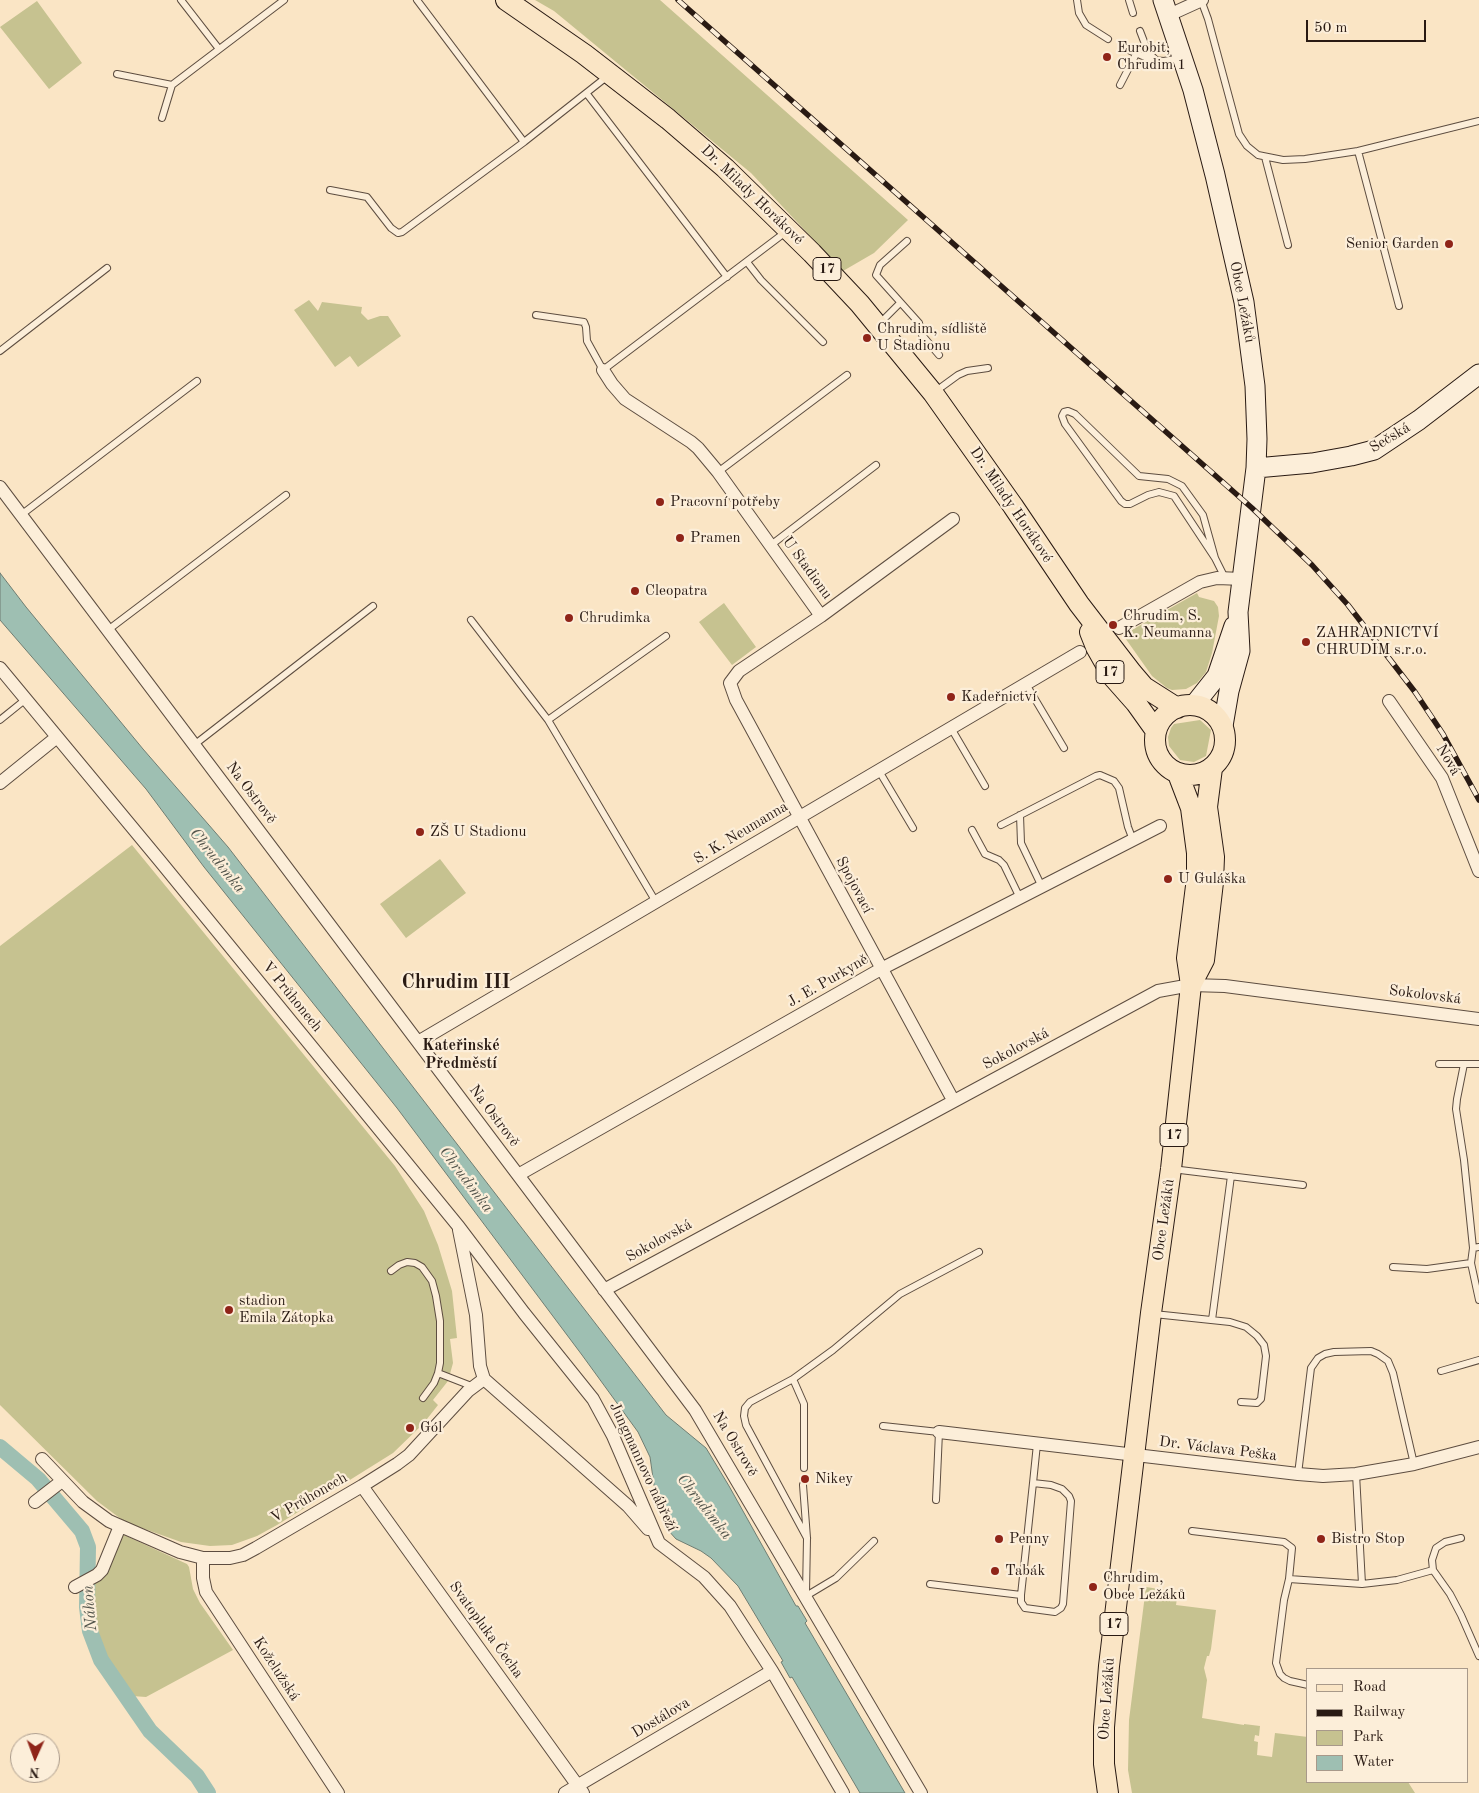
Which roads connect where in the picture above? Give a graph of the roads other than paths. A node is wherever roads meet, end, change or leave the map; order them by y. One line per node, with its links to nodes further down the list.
1 (181, 0): 13 (lane)
2 (284, 0): 13 (lane)
3 (417, 0): 24 (lane)
4 (506, 0): 18 (main road, Dr. Milady Horákové / 17)
5 (1077, 0): 11 (lane)
6 (1128, 0): 9 (lane)
7 (1201, 0): 8 (street); 26 (lane)
8 (1166, 8): 15 (main road, Obce Ležáků)
9 (1134, 13)
10 (1140, 31): 16 (lane)
11 (1108, 39)
12 (1124, 48): 14 (lane)
13 (219, 49): 19 (lane)
14 (1136, 54): 16 (lane); 20 (lane)
15 (1183, 57): 16 (lane); 48 (main road, Obce Ležáků)
16 (1158, 61)
17 (117, 74): 19 (lane)
18 (611, 74): 21 (lane); 28 (main road, Dr. Milady Horákové / 17)
19 (172, 85): 22 (lane)
20 (1120, 85)
21 (587, 94): 24 (lane); 33 (lane)
22 (162, 118)
23 (1479, 121): 25 (lane)
24 (524, 142): 27 (lane)
25 (1358, 151): 26 (lane); 35 (lane)
26 (1265, 157): 30 (lane)
27 (330, 190)
28 (789, 230): 31 (lane); 37 (main road, Dr. Milady Horákové / 17)
29 (907, 241): 34 (lane)
30 (1288, 245)
31 (747, 262): 33 (lane); 38 (lane)
32 (107, 268): 39 (lane)
33 (727, 277): 42 (lane)
34 (900, 303): 37 (lane); 40 (lane)
35 (1399, 306)
36 (536, 315): 42 (lane)
37 (878, 325): 46 (main road, Dr. Milady Horákové / 17)
38 (823, 342)
39 (0, 351)
40 (939, 355)
41 (988, 368): 46 (lane)
42 (603, 370): 49 (street, U Stadionu)
43 (1479, 374): 48 (main road, Sečská)
44 (847, 375): 49 (lane)
45 (197, 381): 52 (lane)
46 (933, 393): 57 (main road, Dr. Milady Horákové / 17)
47 (876, 465): 54 (lane)
48 (1256, 468): 56 (main road, Obce Ležáků)
49 (718, 472): 54 (street, U Stadionu)
50 (0, 487): 52 (street, Na Ostrově)
51 (286, 495): 63 (lane)
52 (21, 515): 63 (street, Na Ostrově)
53 (954, 519): 60 (street)
54 (771, 545): 60 (street, U Stadionu)
55 (1215, 558): 55 (lane); 56 (lane)
56 (1234, 579): 59 (main road, Obce Ležáků); 62 (street)
57 (1079, 604): 71 (main road, Dr. Milady Horákové / 17); 76 (main road, Dr. Milady Horákové / 17)
58 (373, 606): 78 (lane)
59 (1238, 612): 71 (main road, Obce Ležáků); 74 (main road, Obce Ležáků)
60 (822, 616): 67 (street, U Stadionu)
61 (471, 620): 73 (lane)
62 (1119, 628)
63 (108, 630): 78 (street, Na Ostrově)
64 (666, 636): 73 (lane)
65 (1080, 652): 68 (street, S. K. Neumanna)
66 (0, 668): 69 (street, V Průhonech)
67 (730, 683): 86 (street, Spojovací)
68 (1026, 684): 75 (street, S. K. Neumanna); 79 (lane)
69 (26, 699): 72 (lane); 77 (street, V Průhonech)
70 (1388, 701): 92 (street, Nová)
71 (1185, 706): 74 (main road, 17); 76 (main road)
72 (0, 720)
73 (548, 720): 95 (lane)
74 (1223, 726): 80 (main road, 17)
75 (951, 728): 81 (street, S. K. Neumanna); 84 (lane)
76 (1156, 732): 82 (main road, 17)
77 (57, 737): 83 (street); 108 (street, V Průhonech)
78 (194, 745): 99 (street, Na Ostrově)
79 (1064, 748)
80 (1212, 768): 82 (main road); 97 (main road, Obce Ležáků / 17)
81 (879, 771): 86 (street, S. K. Neumanna); 89 (lane)
82 (1178, 774): 97 (main road, Obce Ležáků / 17)
83 (0, 783)
84 (985, 786)
85 (1020, 815): 87 (lane); 91 (lane); 93 (lane)
86 (799, 818): 95 (street, S. K. Neumanna); 96 (street, Spojovací)
87 (1001, 825)
88 (1160, 826): 91 (street, J. E. Purkyně)
89 (913, 828)
90 (972, 830): 94 (lane)
91 (1133, 840): 93 (street, J. E. Purkyně)
92 (1479, 871)
93 (1042, 887): 94 (street, J. E. Purkyně)
94 (1020, 898): 96 (street, J. E. Purkyně)
95 (656, 902): 99 (street, S. K. Neumanna)
96 (881, 969): 103 (street, Spojovací); 105 (street, J. E. Purkyně)
97 (1192, 985): 98 (street, Sokolovská); 103 (street, Sokolovská); 104 (main road, Obce Ležáků / 17)
98 (1479, 1019)
99 (418, 1042): 105 (street, Na Ostrově)
100 (1439, 1064): 101 (lane)
101 (1464, 1064): 102 (lane); 109 (lane)
102 (1479, 1064)
103 (953, 1100): 114 (street, Sokolovská)
104 (1171, 1169): 106 (lane); 116 (main road, Obce Ležáků / 17)
105 (518, 1175): 114 (street, Na Ostrově)
106 (1231, 1176): 107 (lane); 117 (lane)
107 (1303, 1185)
108 (459, 1227): 122 (street, V Průhonech); 146 (street, Jungmannovo nábřeží)
109 (1476, 1247): 111 (lane)
110 (979, 1252): 121 (lane)
111 (1471, 1263): 112 (lane); 115 (lane)
112 (1394, 1267)
113 (391, 1271): 120 (lane)
114 (604, 1290): 154 (street, Na Ostrově)
115 (1479, 1300)
116 (1151, 1313): 117 (lane); 129 (main road, Obce Ležáků / 17)
117 (1212, 1320): 124 (lane)
118 (1479, 1360): 119 (lane)
119 (1441, 1371)
120 (438, 1373): 122 (lane); 123 (lane)
121 (793, 1379): 132 (lane); 143 (lane)
122 (479, 1383): 138 (street, V Průhonech); 146 (street)
123 (423, 1398)
124 (1241, 1402)
125 (882, 1426): 126 (lane)
126 (939, 1432): 127 (street); 139 (lane)
127 (1038, 1444): 129 (street); 135 (lane)
128 (1479, 1447): 131 (street, Dr. Václava Peška)
129 (1134, 1455): 133 (street, Dr. Václava Peška); 163 (main road, Obce Ležáků / 17)
130 (42, 1459): 136 (street, V Průhonech)
131 (1414, 1464): 133 (lane); 134 (street, Dr. Václava Peška)
132 (804, 1468)
133 (1298, 1474): 134 (street, Dr. Václava Peška)
134 (1356, 1474): 151 (lane)
135 (1033, 1483): 153 (lane); 153 (lane)
136 (58, 1484): 140 (street); 141 (street, V Průhonech)
137 (803, 1485): 143 (lane)
138 (362, 1486): 147 (street, V Průhonech); 158 (street, Svatopluka Čecha)
139 (936, 1500)
140 (35, 1502)
141 (120, 1526): 147 (street, V Průhonech); 152 (street)
142 (1192, 1530): 149 (lane)
143 (807, 1538): 154 (lane)
144 (1461, 1538): 148 (lane)
145 (874, 1541): 154 (lane)
146 (659, 1543): 156 (street, Jungmannovo nábřeží)
147 (203, 1558): 159 (street, Koželužská)
148 (1433, 1570): 151 (lane); 155 (lane)
149 (1289, 1578): 151 (lane); 157 (lane)
150 (930, 1584): 153 (lane)
151 (1362, 1584)
152 (75, 1587)
153 (1021, 1595)
154 (806, 1596): 162 (street, Na Ostrově)
155 (1479, 1656)
156 (772, 1671): 158 (street, Dostálova); 161 (street, Jungmannovo nábřeží)
157 (1306, 1685)
158 (581, 1789): 160 (street, Dostálova)
159 (338, 1793)
160 (565, 1793)
161 (843, 1793)
162 (921, 1793)
163 (1108, 1793)

